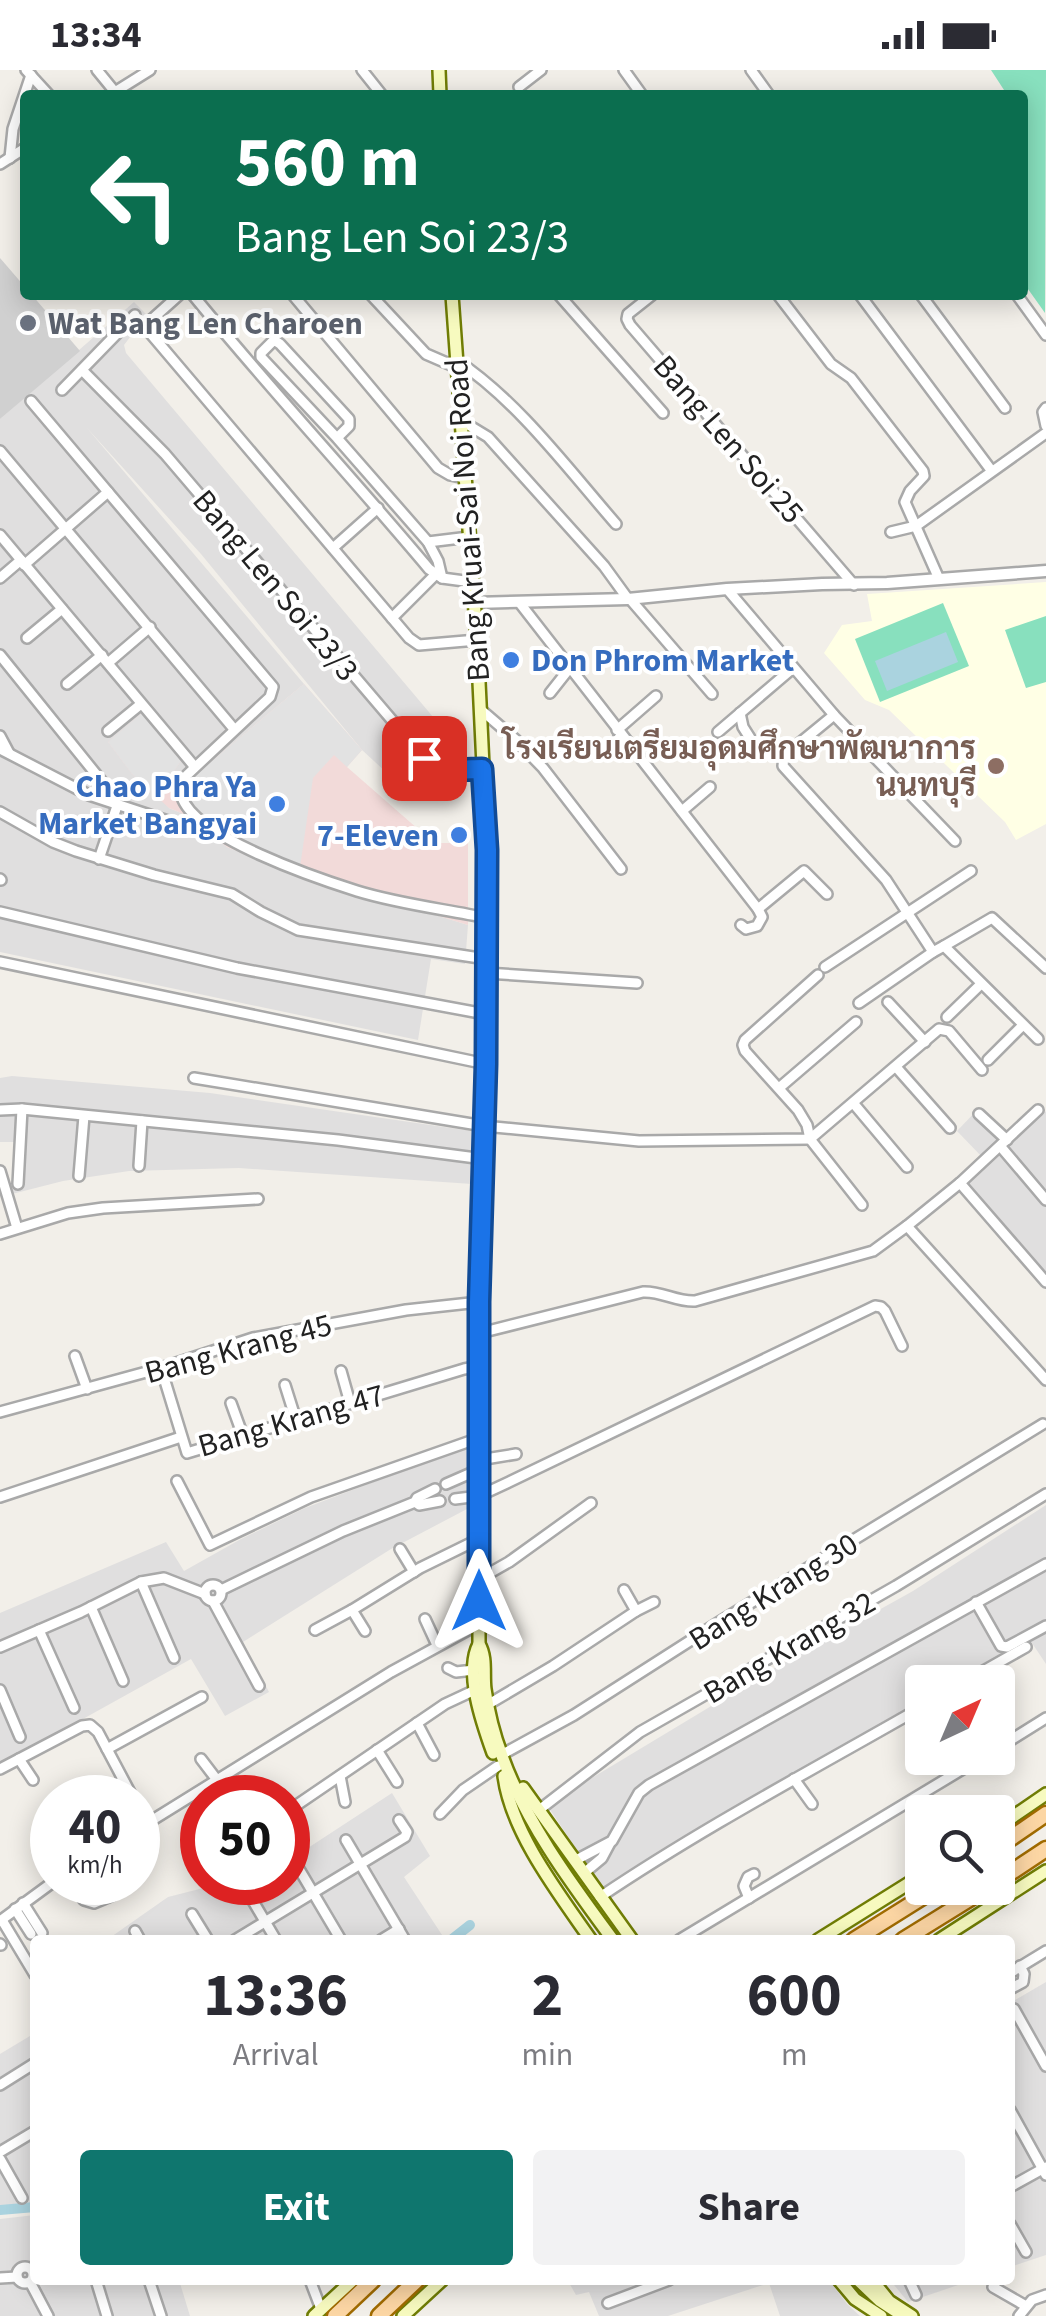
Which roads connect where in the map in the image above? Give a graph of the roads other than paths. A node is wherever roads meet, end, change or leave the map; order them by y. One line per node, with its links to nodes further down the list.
1 (150, 70): 5 (street)
2 (362, 70): 6 (street)
3 (541, 70): 4 (street)
4 (519, 87)
5 (118, 90)
6 (378, 90)
7 (20, 103): 9 (street)
8 (20, 151): 9 (street)
9 (10, 158): 10 (street)
10 (0, 164)
11 (173, 300): 46 (street)
12 (197, 300): 38 (street)
13 (297, 300): 36 (street)
14 (376, 300): 24 (street)
15 (452, 300): 24 (main road, Bang Kruai-Sai Noi Road)
16 (563, 300): 30 (street)
17 (646, 300): 53 (street, Bang Len Soi 25)
18 (782, 300): 40 (street)
19 (864, 300): 35 (street)
20 (925, 300): 28 (street)
21 (1021, 300): 23 (street)
22 (134, 316): 25 (street)
23 (1046, 335)
24 (456, 364): 31 (main road, Bang Kruai-Sai Noi Road); 39 (street)
25 (82, 370): 26 (street); 84 (street, Bang Len Soi 23/3)
26 (62, 390)
27 (32, 401): 37 (street)
28 (1004, 408)
29 (1046, 408): 32 (street)
30 (663, 413)
31 (460, 420): 36 (main road, Bang Kruai-Sai Noi Road); 55 (street)
32 (1046, 429): 35 (street)
33 (337, 438): 33 (street); 45 (street)
34 (0, 451): 41 (street)
35 (992, 470): 40 (street)
36 (464, 478): 44 (main road, Bang Kruai-Sai Noi Road)
37 (108, 492): 41 (street); 75 (street)
38 (378, 508): 46 (street); 49 (street)
39 (616, 524)
40 (916, 526): 42 (street); 51 (street)
41 (66, 528): 47 (street); 60 (street)
42 (891, 532)
43 (0, 535): 47 (street)
44 (469, 537): 45 (street); 52 (main road, Bang Kruai-Sai Noi Road)
45 (428, 542): 49 (street)
46 (333, 548): 59 (street)
47 (23, 562): 50 (street); 58 (street)
48 (1046, 571): 51 (street)
49 (439, 576): 52 (street); 59 (street)
50 (0, 578)
51 (939, 579): 53 (street)
52 (472, 582): 57 (main road, Bang Kruai-Sai Noi Road)
53 (854, 584): 54 (street)
54 (726, 590): 55 (street); 65 (street)
55 (629, 599): 56 (street); 69 (street)
56 (520, 602): 57 (street); 66 (street)
57 (474, 604): 62 (main road, Bang Kruai-Sai Noi Road)
58 (62, 609): 61 (street); 64 (street)
59 (392, 618): 62 (street)
60 (150, 627): 64 (street); 75 (street)
61 (27, 638)
62 (477, 640): 72 (main road, Bang Kruai-Sai Noi Road)
63 (0, 655): 86 (street)
64 (105, 659): 67 (street); 71 (street)
65 (793, 668): 73 (street); 74 (street)
66 (569, 669): 68 (street); 77 (street)
67 (67, 684)
68 (550, 692)
69 (712, 694)
70 (656, 696): 77 (street)
71 (141, 704): 76 (street); 83 (street)
72 (480, 708): 84 (main road, Bang Kruai-Sai Noi Road); 92 (street)
73 (740, 713): 78 (street); 80 (street)
74 (834, 715): 90 (street); 97 (street)
75 (234, 728): 83 (street)
76 (108, 731)
77 (619, 732): 82 (street); 87 (street)
78 (718, 732)
79 (0, 736): 81 (street)
80 (750, 738)
81 (4, 751): 86 (street)
82 (608, 752)
83 (194, 766): 98 (street)
84 (482, 769): 98 (main road, Bang Kruai-Sai Noi Road)
85 (710, 788): 87 (street)
86 (118, 806): 89 (street); 91 (street)
87 (682, 811): 95 (street)
88 (0, 812): 91 (street)
89 (183, 826)
90 (955, 841)
91 (99, 859): 102 (street)
92 (621, 868)
93 (971, 871): 97 (street)
94 (827, 894): 95 (street)
95 (758, 909): 99 (street)
96 (0, 912): 110 (street)
97 (908, 912): 101 (street); 121 (street)
98 (487, 918): 102 (main road, Bang Kruai-Sai Noi Road)
99 (741, 926)
100 (944, 946): 101 (street); 104 (street); 107 (street)
101 (933, 952): 109 (street)
102 (486, 958): 105 (main road, Bang Kruai-Sai Noi Road)
103 (0, 962): 117 (street)
104 (1046, 968)
105 (486, 972): 106 (street); 110 (main road, Bang Kruai-Sai Noi Road)
106 (637, 983)
107 (981, 984): 111 (street); 113 (street)
108 (888, 1002): 115 (street)
109 (859, 1003)
110 (485, 1014): 117 (main road, Bang Kruai-Sai Noi Road)
111 (947, 1016)
112 (856, 1022): 121 (street)
113 (1023, 1025): 114 (street); 116 (street)
114 (1038, 1039)
115 (925, 1042): 118 (street); 119 (street)
116 (988, 1060)
117 (486, 1064): 129 (main road, Bang Kruai-Sai Noi Road)
118 (896, 1067): 122 (street); 130 (street)
119 (982, 1070)
120 (194, 1078): 129 (street)
121 (779, 1088): 131 (street)
122 (854, 1104): 131 (street); 135 (street)
123 (22, 1109): 124 (street); 127 (street); 139 (street)
124 (0, 1110)
125 (1038, 1110): 132 (street)
126 (979, 1114): 132 (street)
127 (84, 1116): 128 (street); 137 (street)
128 (142, 1120): 133 (street); 134 (street)
129 (484, 1126): 131 (street); 133 (main road, Bang Kruai-Sai Noi Road)
130 (950, 1128)
131 (810, 1138): 142 (street)
132 (1004, 1144): 138 (street); 140 (street)
133 (484, 1160): 147 (main road, Bang Kruai-Sai Noi Road)
134 (138, 1166)
135 (906, 1167)
136 (0, 1171): 144 (street)
137 (79, 1176)
138 (960, 1183): 143 (street); 146 (street)
139 (18, 1184)
140 (1044, 1195)
141 (258, 1199): 144 (street)
142 (862, 1206)
143 (907, 1226): 148 (street); 154 (street)
144 (18, 1228): 145 (street)
145 (0, 1234)
146 (1046, 1282)
147 (479, 1302): 148 (main road, Bang Kruai-Sai Noi Road); 152 (street, Bang Krang 45)
148 (480, 1333): 151 (main road, Bang Kruai-Sai Noi Road)
149 (902, 1346): 171 (street)
150 (75, 1356): 156 (street)
151 (480, 1366): 158 (street, Bang Krang 47); 164 (main road, Bang Kruai-Sai Noi Road)
152 (161, 1368): 156 (street, Bang Krang 45); 163 (street, Bang Krang 47)
153 (341, 1371): 158 (street)
154 (1046, 1380)
155 (285, 1384): 160 (street)
156 (88, 1389): 159 (street, Bang Krang 45)
157 (231, 1403): 162 (street)
158 (350, 1403): 160 (street, Bang Krang 47)
159 (0, 1412)
160 (296, 1420): 162 (street, Bang Krang 47)
161 (1043, 1424): 221 (street, Bang Krang 30)
162 (243, 1436): 163 (street, Bang Krang 47)
163 (180, 1437): 172 (street)
164 (479, 1438): 166 (main road, Bang Kruai-Sai Noi Road); 167 (street)
165 (516, 1454): 166 (street)
166 (478, 1465): 168 (street); 171 (main road, Bang Kruai-Sai Noi Road)
167 (177, 1481)
168 (446, 1484)
169 (435, 1488): 174 (street)
170 (1046, 1494): 235 (street, Bang Krang 32)
171 (478, 1496): 173 (street); 177 (main road, Bang Kruai-Sai Noi Road)
172 (0, 1497)
173 (454, 1499)
174 (416, 1502): 175 (street); 184 (street)
175 (440, 1502)
176 (591, 1503): 181 (street)
177 (479, 1539): 180 (street); 181 (main road, Bang Kruai-Sai Noi Road)
178 (400, 1548): 180 (street)
179 (1046, 1564): 186 (street)
180 (414, 1572): 188 (street)
181 (479, 1579): 191 (main road, Bang Kruai-Sai Noi Road)
182 (140, 1582): 184 (street); 187 (street); 200 (street)
183 (624, 1590): 189 (street)
184 (209, 1598): 205 (street)
185 (654, 1602): 189 (street)
186 (976, 1602): 192 (street); 242 (street)
187 (91, 1607): 193 (street); 204 (street)
188 (352, 1610): 194 (street); 195 (street)
189 (636, 1611): 209 (street)
190 (425, 1619): 197 (street)
191 (480, 1624): 196 (main road, Bang Kruai-Sai Noi Road); 197 (street)
192 (1046, 1626)
193 (39, 1630): 198 (street); 210 (street)
194 (315, 1630)
195 (365, 1631)
196 (479, 1644): 203 (main road, Bang Kruai-Sai Noi Road); 209 (main road, Bang Kruai-Sai Noi Road)
197 (437, 1646): 225 (street)
198 (0, 1647)
199 (1026, 1648): 201 (street)
200 (174, 1658)
201 (995, 1665)
202 (448, 1668): 203 (street)
203 (474, 1670): 207 (main road, Bang Kruai-Sai Noi Road)
204 (123, 1681)
205 (259, 1686)
206 (0, 1690): 215 (street)
207 (476, 1690): 213 (street); 221 (main road, Bang Kruai-Sai Noi Road)
208 (202, 1697): 216 (street)
209 (487, 1705): 221 (main road, Bang Kruai-Sai Noi Road)
210 (74, 1708)
211 (905, 1717): 229 (street)
212 (1046, 1718): 214 (street)
213 (417, 1723): 217 (street); 218 (street)
214 (1015, 1737)
215 (20, 1738)
216 (107, 1749): 219 (street); 223 (street)
217 (377, 1750): 228 (street); 230 (street)
218 (434, 1754)
219 (19, 1759): 222 (street); 227 (street)
220 (201, 1759): 224 (street)
221 (502, 1765): 235 (main road); 236 (street, Bang Krang 30); 272 (main road); 273 (main road, Bang Kruai-Sai Noi Road)
222 (0, 1769)
223 (120, 1775)
224 (213, 1775)
225 (225, 1775)
226 (953, 1775): 255 (street)
227 (30, 1776)
228 (340, 1776): 232 (street); 233 (street)
229 (794, 1778): 234 (street); 253 (street)
230 (397, 1782)
231 (1046, 1794): 238 (main road)
232 (310, 1796)
233 (345, 1802)
234 (812, 1804)
235 (538, 1810): 244 (main road)
236 (440, 1814)
237 (1046, 1814): 240 (main road)
238 (1015, 1815)
239 (399, 1820): 245 (street)
240 (1015, 1835)
241 (346, 1840): 245 (street)
242 (612, 1841): 244 (street); 248 (street)
243 (1046, 1849): 246 (main road)
244 (576, 1860): 248 (main road)
245 (361, 1865): 252 (street); 263 (street)
246 (1015, 1870)
247 (1046, 1871): 279 (main road)
248 (584, 1873): 253 (main road)
249 (754, 1874): 255 (street)
250 (905, 1886): 276 (main road)
251 (310, 1888): 252 (street)
252 (313, 1893): 262 (street); 269 (street)
253 (600, 1897): 274 (main road)
254 (30, 1898): 259 (street)
255 (749, 1898): 275 (street)
256 (255, 1905): 262 (street)
257 (911, 1905): 277 (main road)
258 (960, 1905): 278 (main road)
259 (19, 1906): 261 (street); 264 (street); 265 (street)
260 (192, 1914): 266 (street)
261 (1, 1921): 282 (street)
262 (265, 1922): 267 (street); 268 (street)
263 (399, 1929): 270 (street); 271 (street)
264 (42, 1933)
265 (31, 1934)
266 (205, 1935)
267 (243, 1935)
268 (273, 1935)
269 (337, 1935)
270 (390, 1935)
271 (402, 1935)
272 (588, 1935)
273 (606, 1935)
274 (628, 1935)
275 (687, 1935)
276 (826, 1935)
277 (862, 1935)
278 (911, 1935)
279 (947, 1935)
280 (1046, 1951): 281 (street)
281 (1020, 1966): 283 (street); 284 (street)
282 (30, 1967)
283 (1015, 1970)
284 (1015, 1986)
285 (1015, 2010): 287 (street)
286 (30, 2066): 288 (street)
287 (1046, 2066)
288 (0, 2085)
289 (1015, 2119): 292 (street)
290 (30, 2135): 291 (street)
291 (0, 2156): 294 (street)
292 (1045, 2170): 293 (street)
293 (1015, 2185)
294 (22, 2198)
295 (1015, 2233): 296 (street)
296 (1026, 2252)
297 (30, 2267): 298 (street)
298 (17, 2277): 299 (street); 300 (street)
299 (0, 2278)
300 (30, 2282)
301 (32, 2285): 321 (street)
302 (98, 2285): 322 (street)
303 (151, 2285): 323 (street)
304 (312, 2285): 320 (street)
305 (348, 2285): 320 (main road)
306 (366, 2285): 320 (main road)
307 (411, 2285): 324 (main road)
308 (436, 2285): 325 (main road)
309 (656, 2285): 318 (street)
310 (843, 2285): 326 (main road)
311 (859, 2285): 327 (main road)
312 (861, 2285): 328 (main road)
313 (877, 2285): 329 (main road)
314 (911, 2285): 316 (street)
315 (993, 2287): 319 (street)
316 (916, 2295)
317 (1046, 2295): 319 (street)
318 (608, 2303)
319 (1024, 2311)
320 (323, 2314)
321 (48, 2316)
322 (107, 2316)
323 (160, 2316)
324 (378, 2316)
325 (402, 2316)
326 (881, 2316)
327 (893, 2316)
328 (902, 2316)
329 (912, 2316)

